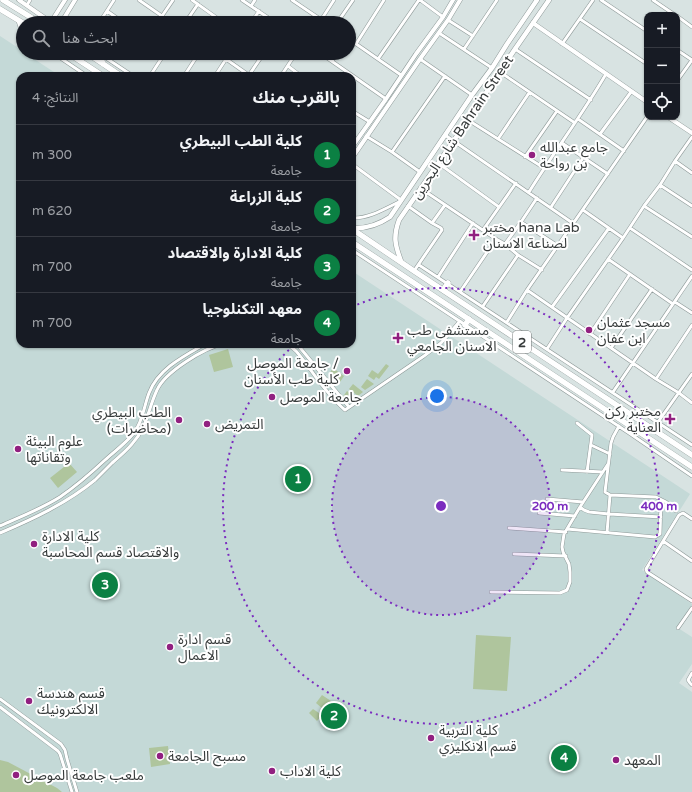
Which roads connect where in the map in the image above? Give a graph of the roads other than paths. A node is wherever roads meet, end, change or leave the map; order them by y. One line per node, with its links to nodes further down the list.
1 (4, 0): 34 (highway)
2 (19, 0): 28 (street)
3 (30, 0): 28 (street)
4 (65, 0): 36 (street)
5 (75, 0): 37 (street)
6 (114, 0): 31 (street)
7 (140, 0): 40 (street)
8 (173, 0): 40 (street)
9 (192, 0): 26 (street)
10 (242, 0): 29 (street)
11 (255, 0): 29 (street)
12 (292, 0): 27 (street)
13 (302, 0): 27 (street)
14 (334, 0): 46 (street)
15 (352, 0): 47 (street)
16 (384, 0): 58 (street)
17 (419, 0): 48 (street); 63 (street)
18 (453, 0): 48 (street)
19 (460, 0): 52 (street)
20 (497, 0): 57 (street)
21 (537, 0): 81 (main road, شارع البحرين Bahrain Street)
22 (549, 0): 53 (main road, شارع البحرين Bahrain Street)
23 (593, 0): 50 (street)
24 (601, 0): 55 (street)
25 (653, 0): 33 (street)
26 (198, 4): 41 (street); 42 (street)
27 (299, 4): 45 (street)
28 (26, 5): 35 (street)
29 (251, 6): 32 (street)
30 (0, 9): 49 (highway)
31 (107, 11): 38 (street); 39 (street)
32 (259, 11): 43 (street); 44 (street)
33 (670, 12)
34 (29, 16)
35 (42, 16)
36 (56, 16)
37 (65, 16)
38 (104, 16)
39 (114, 16)
40 (162, 16)
41 (190, 16)
42 (213, 16)
43 (256, 16)
44 (266, 16)
45 (316, 16)
46 (324, 16)
47 (342, 16)
48 (443, 17): 96 (street)
49 (16, 18)
50 (580, 19): 59 (street); 77 (street)
51 (680, 19): 54 (street)
52 (448, 20): 56 (street); 57 (street)
53 (533, 23): 59 (street); 60 (main road, شارع البحرين Bahrain Street)
54 (692, 27)
55 (644, 28)
56 (439, 33): 61 (street); 64 (street)
57 (473, 36): 61 (street)
58 (356, 44): 63 (street)
59 (562, 44): 95 (street)
60 (515, 49): 94 (main road, شارع البحرين Bahrain Street); 106 (street)
61 (464, 50): 81 (street)
62 (680, 53): 78 (street)
63 (378, 59): 96 (street)
64 (420, 59): 97 (street); 101 (street)
65 (63, 60): 82 (street)
66 (79, 60): 83 (highway)
67 (97, 60): 79 (highway)
68 (102, 60): 79 (highway)
69 (109, 60): 85 (street)
70 (160, 60): 86 (street)
71 (194, 60): 87 (street)
72 (225, 60): 88 (street)
73 (227, 60): 89 (street)
74 (260, 60): 90 (street)
75 (292, 60): 80 (street)
76 (332, 61): 93 (street)
77 (644, 62)
78 (691, 62): 99 (street)
79 (103, 64): 84 (highway)
80 (288, 66): 91 (street); 92 (street)
81 (492, 68): 104 (main road, شارع البحرين Bahrain Street)
82 (81, 72)
83 (97, 72)
84 (115, 72)
85 (127, 72)
86 (152, 72)
87 (187, 72)
88 (218, 72)
89 (244, 72)
90 (252, 72)
91 (284, 72)
92 (296, 72)
93 (348, 72)
94 (500, 72): 103 (street); 111 (main road, شارع البحرين Bahrain Street)
95 (606, 74): 102 (street); 106 (street)
96 (401, 75): 100 (street)
97 (445, 76): 104 (street); 127 (street)
98 (356, 78): 105 (street)
99 (680, 78)
100 (396, 84): 101 (street); 105 (street)
101 (400, 87): 119 (street)
102 (631, 92): 107 (street); 117 (street)
103 (529, 93): 108 (street); 121 (street)
104 (472, 94): 118 (main road, شارع البحرين Bahrain Street)
105 (386, 99): 114 (street)
106 (591, 100): 110 (street)
107 (644, 100)
108 (556, 111): 115 (street); 128 (street)
109 (356, 113): 114 (street)
110 (578, 119): 115 (street); 117 (street)
111 (468, 120): 121 (street); 123 (main road, شارع البحرين Bahrain Street)
112 (645, 120): 125 (street)
113 (672, 120): 116 (street)
114 (370, 122): 122 (street)
115 (575, 123): 124 (street)
116 (692, 133)
117 (600, 134): 125 (street)
118 (445, 135): 123 (street); 134 (main road, شارع البحرين Bahrain Street)
119 (366, 136): 126 (street); 127 (street)
120 (692, 137): 130 (street)
121 (498, 139): 128 (street)
122 (356, 141)
123 (453, 141): 131 (main road, شارع البحرين Bahrain Street); 137 (street)
124 (562, 143): 129 (street); 133 (street)
125 (624, 151): 136 (street)
126 (356, 152)
127 (392, 152): 134 (street)
128 (525, 157): 133 (street)
129 (584, 158): 136 (street); 148 (street)
130 (675, 161): 135 (street); 138 (street)
131 (438, 163): 139 (main road, شارع البحرين Bahrain Street); 147 (street)
132 (356, 167): 142 (street)
133 (544, 168): 140 (street)
134 (420, 172): 142 (main road, شارع البحرين Bahrain Street)
135 (692, 172)
136 (608, 174): 149 (street)
137 (516, 183): 140 (street); 147 (street)
138 (660, 185): 145 (street); 146 (street)
139 (420, 188): 143 (street); 144 (main road, شارع البحرين Bahrain Street)
140 (529, 192): 141 (street)
141 (537, 198): 148 (street); 151 (street)
142 (401, 200): 150 (street); 155 (main road, شارع البحرين Bahrain Street)
143 (446, 205): 152 (street); 153 (street)
144 (408, 206): 152 (street); 169 (main road, شارع البحرين Bahrain Street)
145 (644, 206): 157 (street); 160 (street)
146 (692, 206)
147 (499, 207): 158 (street)
148 (551, 207): 154 (street)
149 (583, 210): 154 (street); 156 (street)
150 (356, 218)
151 (522, 222): 163 (street); 165 (street)
152 (432, 223): 170 (street)
153 (473, 224): 158 (street); 176 (street)
154 (574, 224): 165 (street)
155 (356, 228)
156 (609, 228): 161 (street); 184 (street)
157 (630, 228): 161 (street); 172 (street)
158 (483, 230): 162 (street)
159 (356, 231): 169 (highway, 2)
160 (692, 237)
161 (623, 238): 168 (street)
162 (496, 239): 163 (street); 181 (street)
163 (505, 244): 167 (street)
164 (356, 245): 187 (highway, 2)
165 (558, 246): 171 (street)
166 (356, 253): 188 (street)
167 (518, 255): 171 (street); 183 (street)
168 (608, 259): 174 (street); 186 (street)
169 (401, 261): 173 (highway, 2)
170 (419, 265): 173 (street); 176 (street)
171 (542, 270): 180 (street)
172 (692, 270)
173 (414, 271): 179 (highway, 2)
174 (630, 274): 178 (street); 192 (street)
175 (692, 276): 182 (street)
176 (438, 277): 177 (street)
177 (448, 283): 179 (highway); 181 (street)
178 (652, 289): 182 (street); 197 (street)
179 (443, 290): 199 (highway, 2)
180 (527, 290): 184 (street); 189 (street)
181 (460, 292): 183 (street)
182 (674, 303): 185 (street); 200 (street)
183 (483, 306): 189 (street)
184 (552, 307): 186 (street)
185 (692, 313)
186 (567, 318): 192 (street); 198 (street)
187 (469, 319): 190 (highway); 201 (highway, 2)
188 (460, 321): 190 (street); 207 (street)
189 (507, 322): 198 (street)
190 (465, 324): 210 (street)
191 (692, 325): 203 (street)
192 (590, 334): 197 (street)
193 (198, 348): 220 (street)
194 (210, 348): 222 (street)
195 (292, 348): 207 (street)
196 (300, 348): 207 (street)
197 (611, 348): 200 (street)
198 (547, 349): 204 (street)
199 (543, 356): 201 (highway); 214 (highway, 2)
200 (633, 363): 203 (street); 204 (street)
201 (537, 364): 216 (highway, 2)
202 (692, 374): 205 (street)
203 (656, 379): 205 (street)
204 (613, 392): 208 (street)
205 (679, 393): 206 (street); 208 (street)
206 (692, 403)
207 (349, 407)
208 (658, 422): 212 (street)
209 (577, 423): 211 (street)
210 (619, 426): 213 (street); 221 (street)
211 (591, 445): 213 (street); 218 (street)
212 (692, 445)
213 (610, 454): 215 (street)
214 (692, 455)
215 (608, 464): 219 (street); 223 (street)
216 (692, 467)
217 (562, 470): 218 (street)
218 (587, 472): 219 (street)
219 (603, 472): 226 (street)
220 (89, 474): 222 (street); 234 (street)
221 (692, 476)
222 (94, 480): 237 (street)
223 (610, 495): 225 (street); 230 (street)
224 (547, 499): 226 (street)
225 (661, 500): 228 (street); 232 (street)
226 (584, 502): 227 (street)
227 (580, 506): 230 (street); 231 (street)
228 (676, 511)
229 (539, 513): 231 (street)
230 (609, 514): 232 (street); 238 (street)
231 (575, 516): 236 (street)
232 (661, 517): 238 (street)
233 (692, 520): 239 (street)
234 (0, 526)
235 (509, 528): 236 (street)
236 (566, 530): 238 (street); 241 (street)
237 (0, 533)
238 (607, 533)
239 (663, 541): 242 (street); 244 (street)
240 (514, 554): 241 (street)
241 (566, 556): 243 (street)
242 (692, 561)
243 (491, 592)
244 (692, 601)
245 (692, 608): 246 (street)
246 (678, 628)
247 (692, 673): 248 (street)
248 (692, 685)
249 (0, 699): 252 (street)
250 (0, 707): 251 (street)
251 (72, 792)
252 (77, 792)

